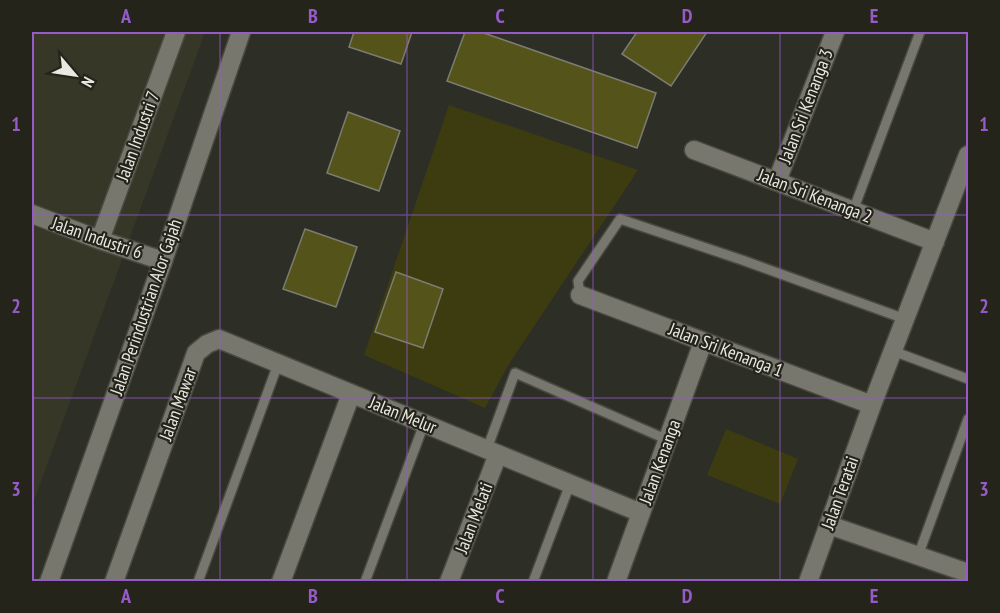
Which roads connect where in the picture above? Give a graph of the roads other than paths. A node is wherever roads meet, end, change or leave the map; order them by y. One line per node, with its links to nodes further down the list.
1 (176, 32): 10 (street, Jalan Industri 7)
2 (241, 32): 12 (street, Jalan Perindustrian Alor Gajah)
3 (835, 32): 7 (street, Jalan Sri Kenanga 3)
4 (920, 32): 8 (lane)
5 (694, 150): 7 (street, Jalan Sri Kenanga 2)
6 (969, 155): 11 (street, Jalan Teratai)
7 (777, 182): 8 (street, Jalan Sri Kenanga 2)
8 (853, 211): 11 (street, Jalan Sri Kenanga 2)
9 (32, 214): 10 (street, Jalan Industri 6)
10 (100, 240): 12 (street, Jalan Industri 6)
11 (935, 242): 14 (street, Jalan Teratai)
12 (163, 261): 30 (street, Jalan Perindustrian Alor Gajah)
13 (580, 295): 14 (lane); 15 (street, Jalan Sri Kenanga 1)
14 (905, 319): 16 (street, Jalan Teratai)
15 (703, 342): 20 (street, Jalan Sri Kenanga 1); 23 (street, Jalan Kenanga)
16 (893, 351): 18 (lane); 20 (street, Jalan Teratai)
17 (278, 364): 19 (street, Jalan Mawar); 31 (street, Jalan Mawar); 32 (lane)
18 (969, 379)
19 (351, 394): 22 (street, Jalan Melur); 33 (street, Jalan Melur)
20 (872, 405): 27 (street, Jalan Teratai)
21 (969, 419): 28 (lane)
22 (424, 423): 24 (street, Jalan Melur); 34 (lane)
23 (668, 440): 24 (lane); 26 (street, Jalan Kenanga)
24 (493, 452): 25 (street, Jalan Melur); 35 (street, Jalan Melati)
25 (570, 484): 26 (street, Jalan Melur); 36 (lane)
26 (641, 513): 37 (street, Jalan Kenanga)
27 (829, 525): 28 (street); 38 (street, Jalan Teratai)
28 (918, 556): 29 (street)
29 (969, 573)
30 (49, 582)
31 (114, 582)
32 (198, 582)
33 (281, 582)
34 (365, 582)
35 (449, 582)
36 (533, 582)
37 (616, 582)
38 (808, 582)

